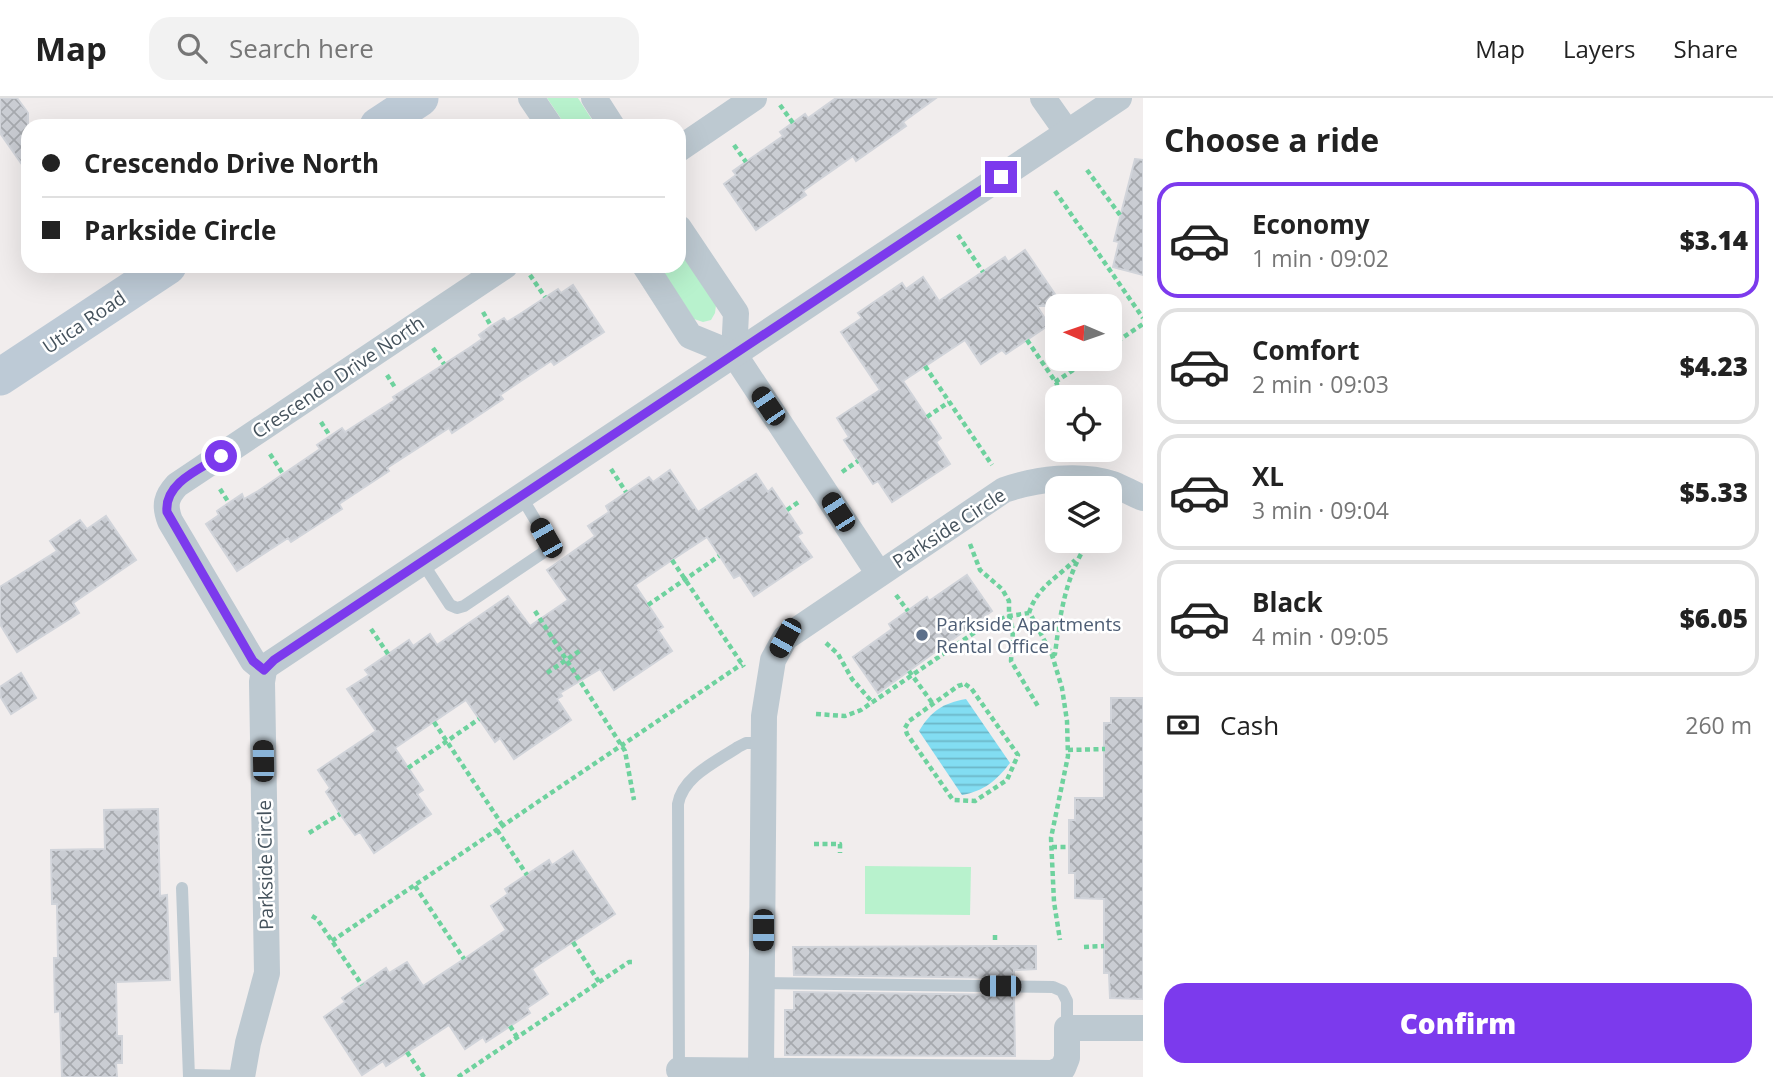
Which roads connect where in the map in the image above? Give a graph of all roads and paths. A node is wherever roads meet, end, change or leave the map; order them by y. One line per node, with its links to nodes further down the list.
1 (420, 98): 7 (street)
2 (531, 98): 8 (street)
3 (594, 98): 9 (street)
4 (1043, 98): 11 (street)
5 (1119, 98): 11 (street)
6 (766, 100): 10 (path); 13 (street)
7 (388, 119)
8 (545, 119)
9 (608, 119)
10 (793, 123)
11 (1067, 132): 31 (street)
12 (727, 136): 14 (path)
13 (686, 145)
14 (746, 162)
15 (1087, 170): 17 (path)
16 (1055, 191): 26 (path)
17 (1120, 215)
18 (953, 227): 20 (path)
19 (686, 238): 31 (street)
20 (983, 272)
21 (157, 273): 35 (street, Utica Road)
22 (508, 273): 71 (street, Crescendo Drive North)
23 (521, 273): 25 (path)
24 (650, 273): 31 (street)
25 (545, 297)
26 (1143, 318)
27 (1143, 324): 29 (path)
28 (426, 338): 32 (path)
29 (1122, 338)
30 (1027, 340): 36 (path)
31 (734, 354): 47 (street); 58 (street, Parkside Circle)
32 (444, 364)
33 (925, 366): 38 (path)
34 (1072, 371): 36 (path)
35 (0, 377)
36 (1055, 382): 37 (path)
37 (1055, 385)
38 (950, 402): 39 (path); 44 (path)
39 (927, 417)
40 (265, 447): 45 (path)
41 (858, 461): 43 (path)
42 (606, 462): 46 (path)
43 (841, 472)
44 (996, 472)
45 (282, 474)
46 (626, 492)
47 (521, 496): 56 (street); 56 (lane)
48 (805, 498): 50 (path)
49 (1143, 498): 58 (street, Parkside Circle)
50 (787, 510)
51 (967, 537): 63 (path)
52 (1082, 553): 54 (path)
53 (719, 556): 57 (path)
54 (1079, 557): 62 (path); 68 (path)
55 (672, 560): 57 (path)
56 (422, 562): 71 (street)
57 (685, 579): 59 (path); 70 (path)
58 (885, 582): 61 (path); 82 (street, Parkside Circle)
59 (648, 605)
60 (535, 611): 69 (path)
61 (908, 611)
62 (1029, 613): 63 (path); 68 (path)
63 (1009, 616): 74 (path); 77 (path)
64 (368, 623): 67 (path)
65 (820, 637): 75 (path)
66 (580, 650): 69 (path)
67 (388, 654)
68 (1052, 655): 85 (path)
69 (567, 660): 72 (path); 83 (path)
70 (742, 664): 73 (path); 83 (path)
71 (264, 670): 120 (street, Parkside Circle)
72 (547, 673)
73 (750, 673)
74 (911, 673): 75 (path); 76 (path)
75 (873, 703): 78 (path)
76 (933, 704): 76 (path)
77 (1039, 708)
78 (816, 714)
79 (479, 719): 81 (path)
80 (434, 722): 81 (path)
81 (447, 741): 86 (path); 89 (path)
82 (764, 743): 110 (street, Parkside Circle); 118 (lane)
83 (622, 746): 87 (path); 89 (path)
84 (1105, 749): 85 (path)
85 (1068, 750): 93 (path)
86 (408, 768)
87 (634, 800)
88 (340, 814): 91 (path)
89 (503, 826): 90 (path)
90 (497, 830): 96 (path); 97 (path)
91 (309, 833)
92 (814, 844): 95 (path)
93 (1052, 847): 94 (path); 102 (path)
94 (1069, 847)
95 (840, 853)
96 (527, 875)
97 (415, 886): 103 (path); 107 (path)
98 (182, 888): 119 (lane)
99 (312, 916): 103 (path)
100 (995, 933): 101 (path)
101 (995, 940)
102 (1060, 940)
103 (332, 941): 111 (path)
104 (573, 942): 109 (path)
105 (1104, 946): 106 (path)
106 (1084, 947)
107 (464, 959)
108 (634, 962): 109 (path)
109 (599, 982): 115 (path)
110 (762, 983): 113 (lane); 117 (street, Parkside Circle)
111 (362, 985)
112 (510, 1026): 115 (path)
113 (1067, 1028): 114 (street); 117 (street)
114 (1143, 1028)
115 (517, 1037): 122 (path)
116 (407, 1052): 121 (path)
117 (761, 1072): 118 (street)
118 (678, 1073)
119 (189, 1076): 120 (lane)
120 (242, 1076)
121 (424, 1077)
122 (458, 1077)

